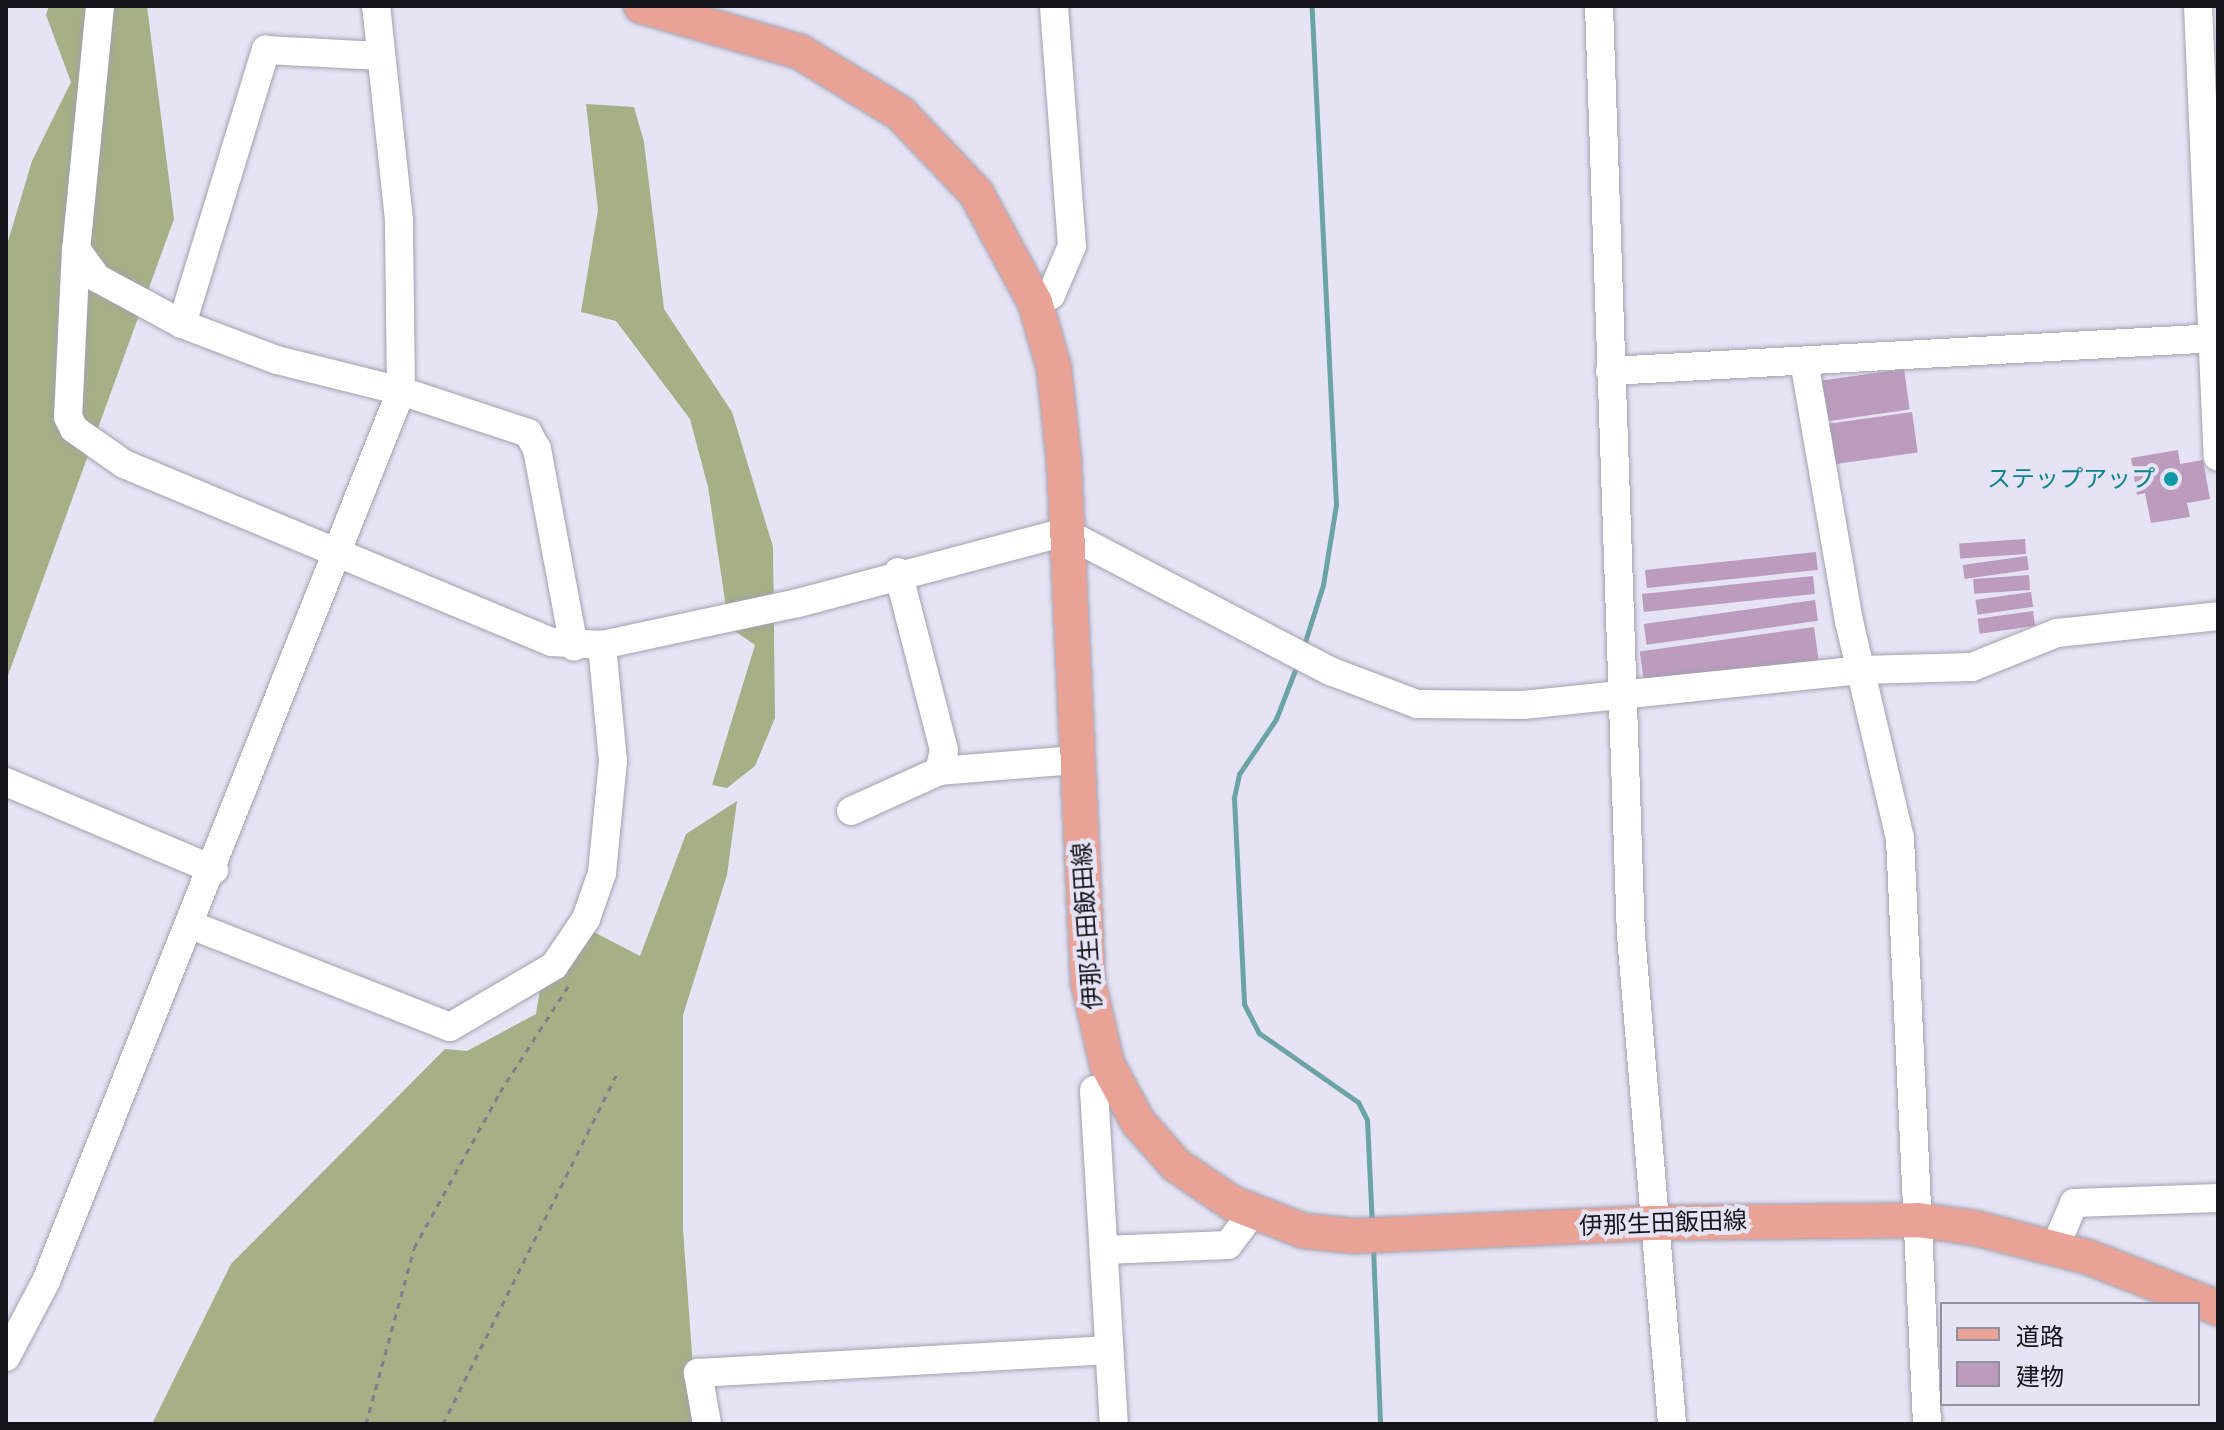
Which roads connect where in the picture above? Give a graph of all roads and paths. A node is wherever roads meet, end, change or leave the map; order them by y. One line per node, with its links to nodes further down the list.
1 (100, 6): 8 (street)
2 (376, 6): 7 (street)
3 (641, 6): 9 (main road, 伊那生田飯田線)
4 (1054, 6): 9 (street)
5 (1599, 6): 13 (street)
6 (2198, 6): 11 (street)
7 (380, 56): 10 (street); 14 (street)
8 (76, 249): 10 (street); 17 (street)
9 (1035, 302): 16 (main road, 伊那生田飯田線)
10 (182, 324): 14 (street)
11 (2215, 338): 12 (street); 15 (street)
12 (1804, 361): 13 (street); 21 (street)
13 (1610, 371): 22 (street)
14 (401, 391): 17 (street); 20 (street)
15 (2218, 457)
16 (1064, 532): 18 (street); 22 (street); 23 (main road, 伊那生田飯田線)
17 (337, 549): 20 (street); 27 (street)
18 (898, 572): 20 (street); 24 (street)
19 (2218, 616): 21 (street)
20 (588, 646): 28 (street)
21 (1861, 670): 22 (street); 34 (street)
22 (1621, 698): 35 (street)
23 (1077, 760): 24 (street); 33 (main road, 伊那生田飯田線)
24 (939, 771): 26 (street)
25 (6, 782): 27 (street)
26 (851, 811)
27 (214, 870): 28 (street)
28 (191, 925): 40 (street)
29 (577, 973): 41 (path)
30 (616, 1076): 42 (path)
31 (1094, 1090): 37 (street)
32 (2218, 1198): 36 (street)
33 (1252, 1213): 35 (main road, 伊那生田飯田線); 37 (street)
34 (1918, 1220): 35 (main road, 伊那生田飯田線); 36 (main road, 伊那生田飯田線); 46 (street)
35 (1653, 1223): 45 (street)
36 (2055, 1247): 38 (main road, 伊那生田飯田線)
37 (1104, 1250): 39 (street)
38 (2218, 1308)
39 (1109, 1350): 43 (street); 44 (street)
40 (6, 1357)
41 (366, 1424)
42 (443, 1424)
43 (707, 1424)
44 (1114, 1424)
45 (1672, 1424)
46 (1927, 1424)

